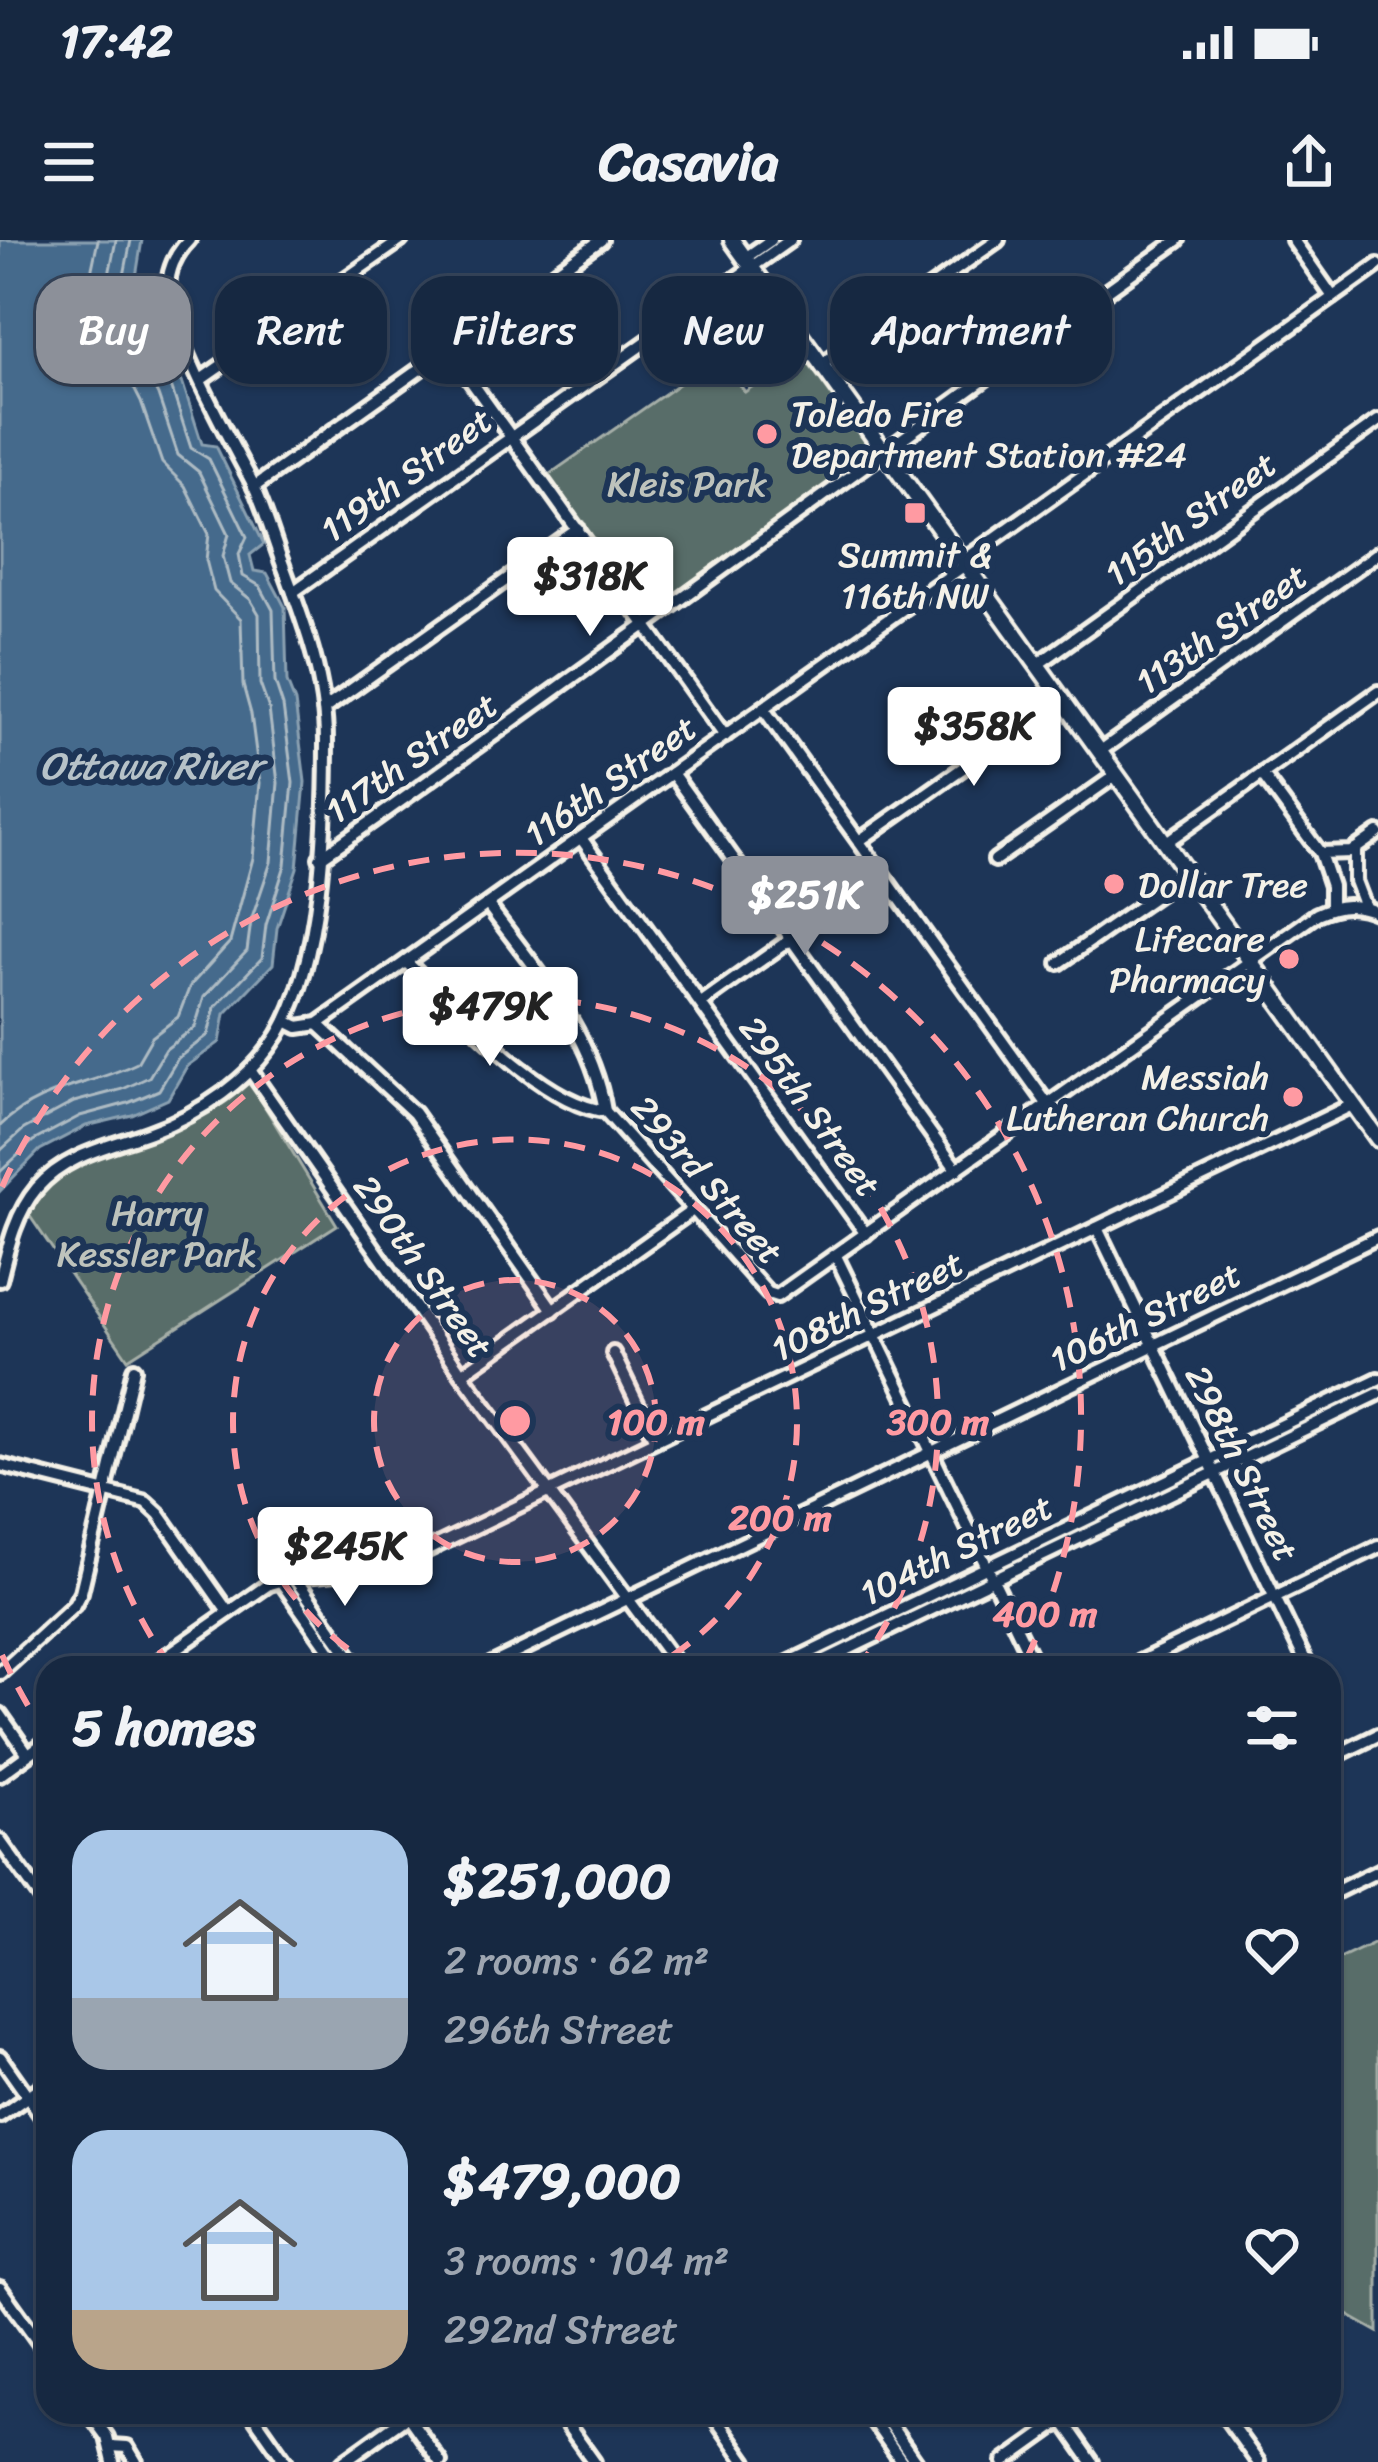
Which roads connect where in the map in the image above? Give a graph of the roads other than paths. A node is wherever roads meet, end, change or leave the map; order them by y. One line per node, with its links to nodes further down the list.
1 (189, 240): 16 (street)
2 (401, 240): 16 (street)
3 (601, 240): 12 (street)
4 (732, 240): 10 (main road)
5 (771, 240): 10 (street, 119th Street)
6 (790, 240): 10 (street, 119th Street)
7 (998, 240): 14 (street)
8 (1178, 240): 20 (street, 117th Street)
9 (1293, 240): 13 (street)
10 (748, 262): 14 (main road); 19 (street, 119th Street)
11 (1378, 265): 13 (street, 116th Street)
12 (550, 276)
13 (1334, 297): 24 (street, 116th Street)
14 (822, 364): 20 (main road)
15 (411, 375): 21 (street)
16 (202, 380): 21 (street)
17 (473, 384): 19 (street)
18 (1378, 421): 27 (street, 115th Street)
19 (510, 436): 22 (street); 25 (street, 119th Street)
20 (883, 450): 24 (main road); 26 (street, 117th Street)
21 (254, 487): 25 (street)
22 (578, 529): 26 (street); 31 (street)
23 (1378, 554): 33 (street, 113th Street)
24 (964, 563): 27 (main road); 30 (street, 116th Street)
25 (293, 592): 31 (street)
26 (648, 626): 32 (street); 43 (street, 117th Street)
27 (1037, 665): 29 (main road)
28 (1378, 692): 35 (street)
29 (1061, 699): 33 (main road); 39 (street)
30 (763, 708): 32 (street, 116th Street); 39 (street)
31 (324, 709): 43 (street)
32 (725, 736): 34 (street, 116th Street)
33 (1099, 752): 36 (main road)
34 (672, 773): 38 (street, 116th Street); 50 (street)
35 (1262, 775): 40 (street); 42 (street)
36 (1116, 776): 40 (main road); 44 (street)
37 (1378, 832): 41 (street)
38 (581, 838): 47 (street, 116th Street); 54 (street, 295th Street)
39 (859, 841): 45 (street)
40 (1165, 843): 46 (main road)
41 (1355, 849): 42 (street); 49 (street)
42 (1320, 853): 48 (street)
43 (320, 858): 55 (street)
44 (995, 860)
45 (883, 874): 50 (street); 58 (street)
46 (1187, 874): 52 (main road); 53 (street)
47 (488, 904): 51 (street, 116th Street); 60 (street, 293rd Street)
48 (1331, 908): 49 (street); 52 (street)
49 (1372, 910)
50 (791, 939): 54 (street); 62 (street)
51 (406, 962): 56 (street, 116th Street); 60 (street)
52 (1250, 962): 58 (street); 59 (main road)
53 (1059, 963)
54 (701, 1004): 65 (street, 295th Street)
55 (286, 1021): 56 (street); 57 (street)
56 (318, 1024): 69 (street)
57 (250, 1070): 68 (street); 74 (street, 290th Street)
58 (1048, 1105): 62 (street)
59 (1352, 1105): 61 (main road); 64 (street, 108th Street)
60 (605, 1111): 63 (street, 293rd Street)
61 (1376, 1134)
62 (957, 1170): 65 (street)
63 (693, 1210): 67 (street, 293rd Street); 69 (street)
64 (1097, 1228): 70 (street, 108th Street); 71 (street, 298th Street)
65 (866, 1234): 67 (street)
66 (1378, 1237): 71 (street, 106th Street)
67 (836, 1256): 70 (street)
68 (0, 1280)
69 (553, 1310): 74 (street)
70 (875, 1335): 78 (street, 108th Street); 79 (street)
71 (1153, 1345): 79 (street, 106th Street); 81 (street, 298th Street)
72 (613, 1353): 78 (street)
73 (134, 1369): 82 (street)
74 (462, 1374): 83 (street, 290th Street)
75 (1378, 1379): 77 (street, 104th Street)
76 (1378, 1394): 77 (street, 104th Street)
77 (1359, 1395): 81 (street, 104th Street)
78 (656, 1440): 83 (street, 108th Street)
79 (931, 1451): 85 (street); 90 (street, 106th Street)
80 (0, 1465): 82 (street)
81 (1212, 1467): 85 (street, 104th Street); 89 (street, 298th Street)
82 (104, 1490): 92 (street); 106 (street)
83 (548, 1492): 86 (street, 108th Street); 90 (street, 290th Street)
84 (1378, 1547): 89 (street)
85 (991, 1573): 93 (street, 104th Street); 103 (street)
86 (324, 1575): 87 (street, 108th Street); 91 (street)
87 (294, 1577): 88 (street, 108th Street); 91 (street)
88 (280, 1580): 92 (street, 108th Street); 97 (street)
89 (1274, 1597): 104 (street); 105 (street, 298th Street)
90 (627, 1598): 99 (street, 106th Street); 100 (street, 290th Street)
91 (313, 1604): 98 (street)
92 (228, 1612): 94 (street, 108th Street)
93 (846, 1643): 101 (street, 104th Street); 102 (street, 104th Street)
94 (172, 1652): 95 (street, 108th Street); 96 (street)
95 (166, 1656)
96 (175, 1656)
97 (334, 1656)
98 (350, 1656)
99 (509, 1656)
100 (670, 1656)
101 (811, 1656)
102 (827, 1656)
103 (1030, 1656)
104 (1151, 1656)
105 (1303, 1656)
106 (0, 1673)
107 (0, 1714): 111 (street)
108 (1378, 1735): 110 (street)
109 (36, 1748): 111 (street)
110 (1341, 1753)
111 (28, 1754): 112 (street)
112 (0, 1774)
113 (0, 1841): 116 (street)
114 (1378, 1871): 115 (street)
115 (1341, 1888)
116 (36, 1891)
117 (0, 2057): 119 (street)
118 (36, 2091): 119 (street)
119 (28, 2097): 120 (street); 121 (street)
120 (36, 2108)
121 (0, 2116)
122 (0, 2288): 123 (street)
123 (36, 2338)
124 (97, 2424): 135 (street)
125 (259, 2424): 138 (street)
126 (393, 2424): 139 (street)
127 (413, 2424): 140 (street)
128 (567, 2424): 141 (street)
129 (719, 2424): 142 (street)
130 (875, 2424): 143 (street)
131 (889, 2424): 144 (street)
132 (1050, 2424): 145 (street)
133 (1066, 2424): 146 (street)
134 (1231, 2424): 147 (street)
135 (111, 2446): 136 (street); 137 (street)
136 (113, 2462)
137 (136, 2462)
138 (286, 2462)
139 (343, 2462)
140 (440, 2462)
141 (594, 2462)
142 (746, 2462)
143 (902, 2462)
144 (916, 2462)
145 (1004, 2462)
146 (1092, 2462)
147 (1258, 2462)

